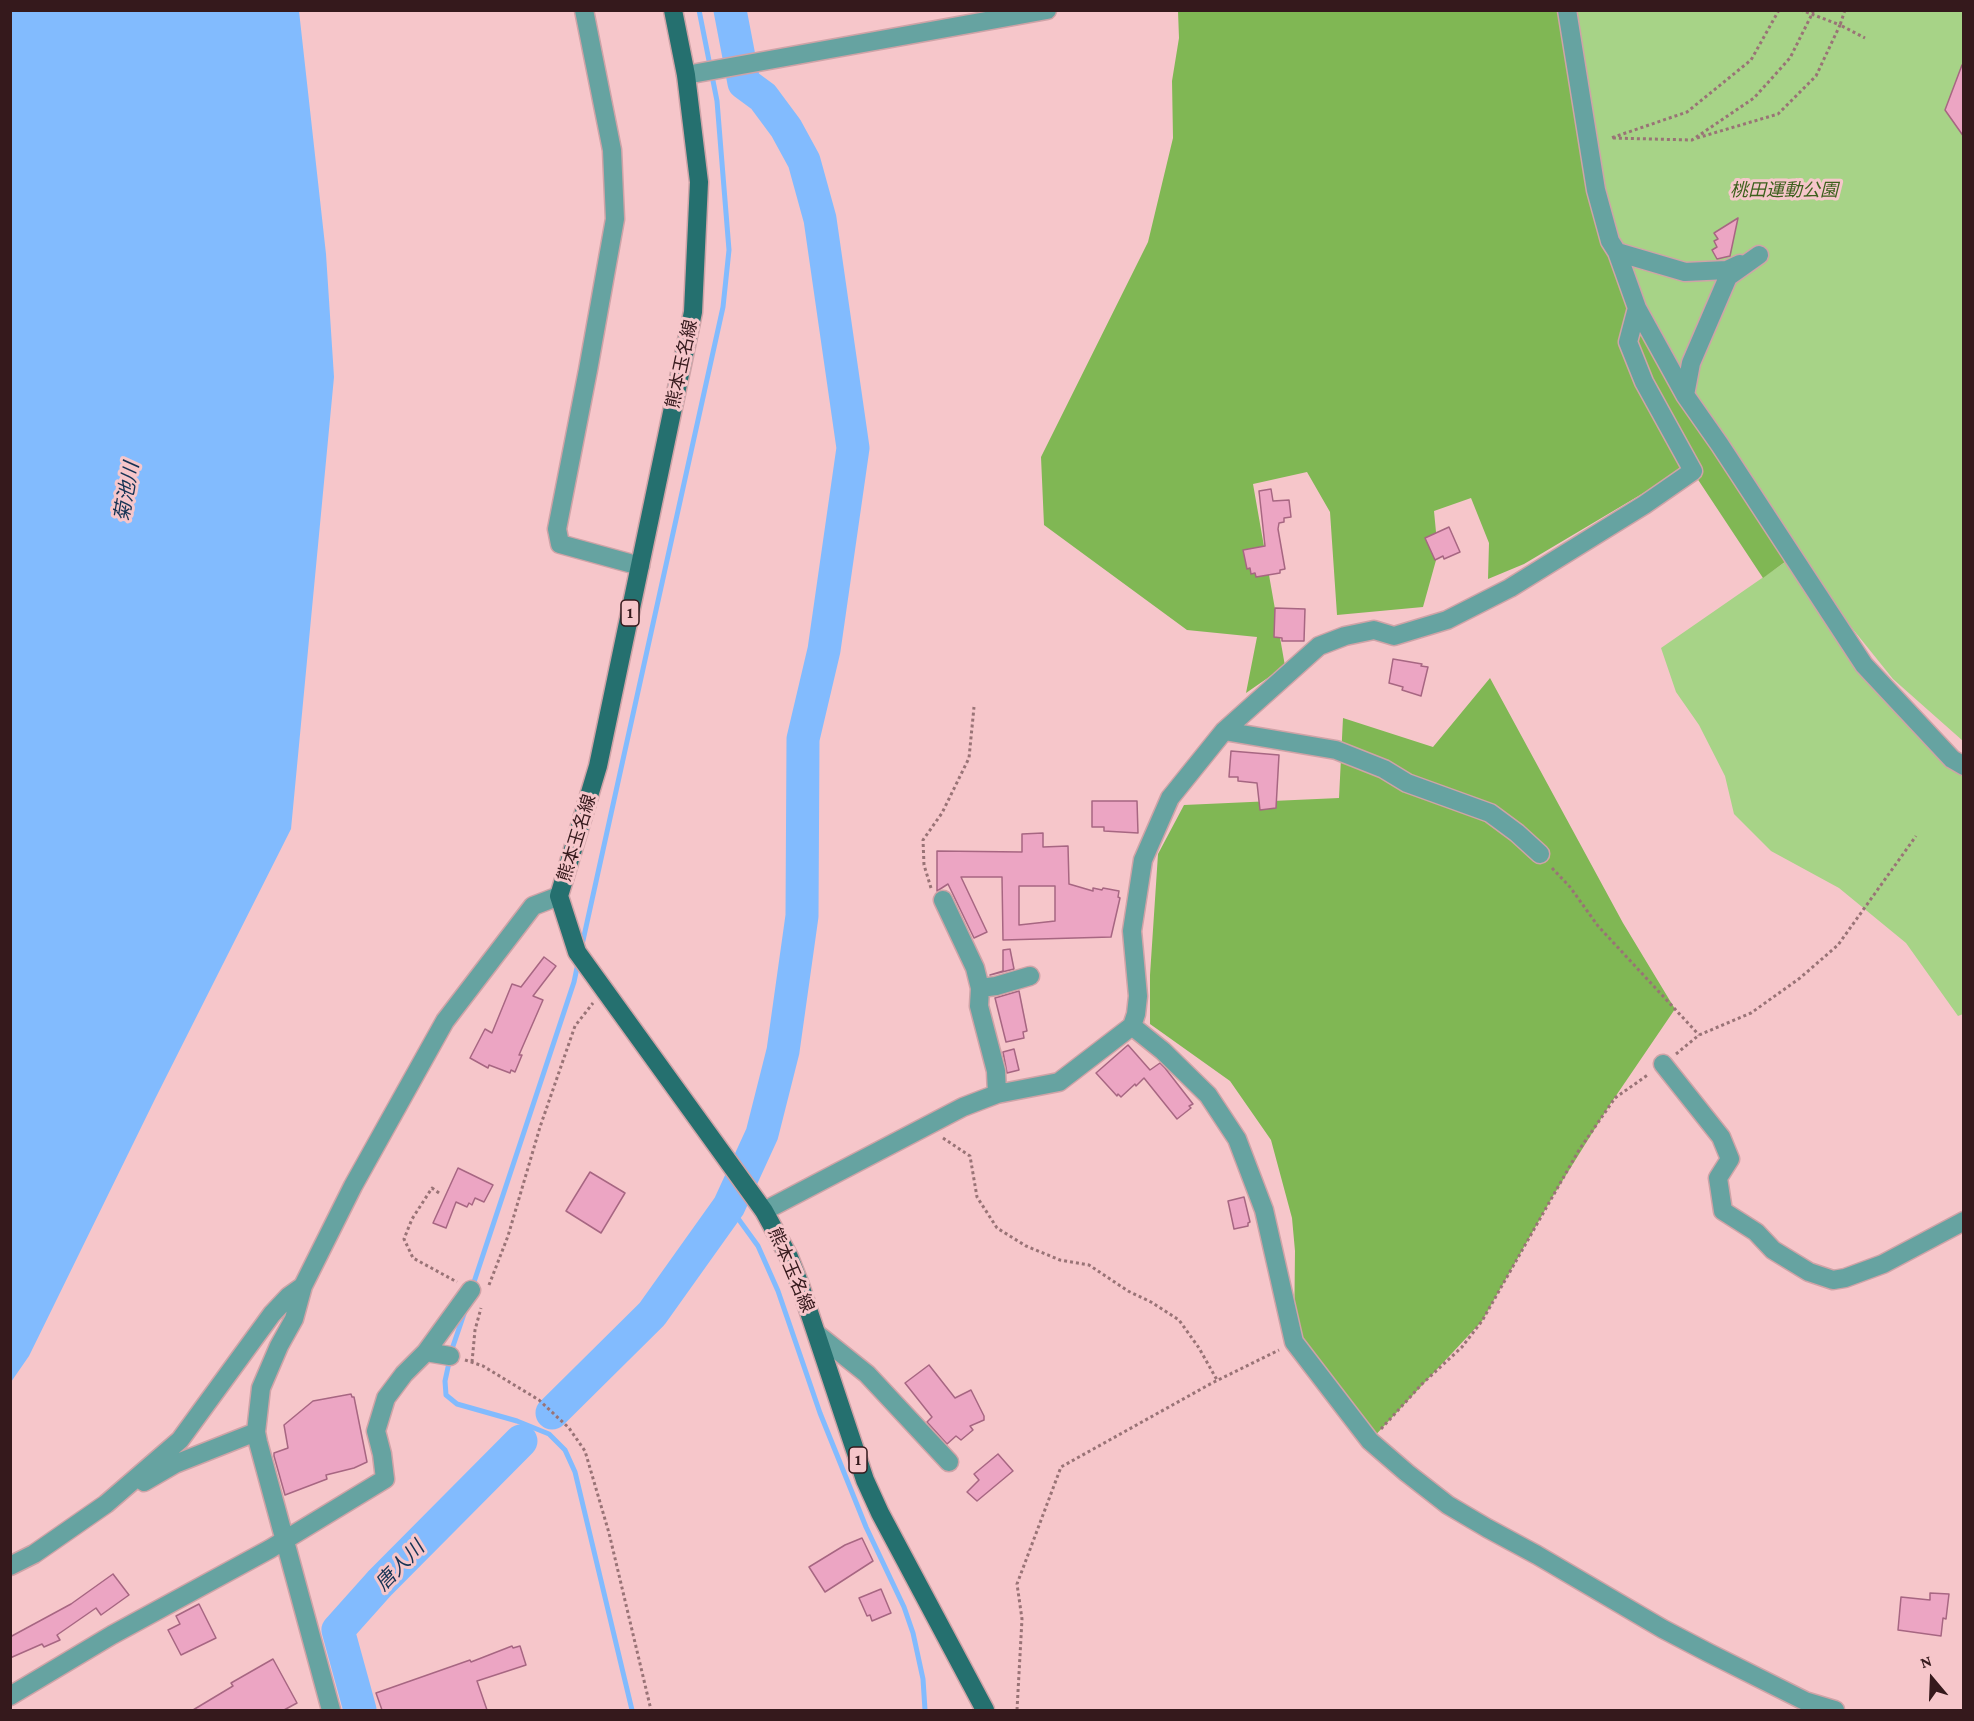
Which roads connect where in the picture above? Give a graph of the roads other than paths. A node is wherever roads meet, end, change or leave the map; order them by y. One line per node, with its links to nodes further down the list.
1 (584, 10): 9 (street)
2 (673, 10): 5 (main road, 熊本玉名線 / 1)
3 (1047, 10): 5 (street)
4 (1567, 10): 6 (street)
5 (703, 72): 9 (main road, 熊本玉名線 / 1)
6 (1617, 252): 7 (street); 8 (street)
7 (1637, 308): 8 (street); 10 (street)
8 (1685, 395): 11 (street)
9 (640, 566): 13 (main road, 熊本玉名線 / 1)
10 (1224, 731): 12 (street); 17 (street)
11 (1960, 758)
12 (1540, 854)
13 (559, 896): 20 (main road, 熊本玉名線 / 1); 22 (street)
14 (943, 900): 16 (street)
15 (1030, 975): 16 (street)
16 (980, 988): 19 (street)
17 (1132, 1026): 19 (street); 35 (street)
18 (1663, 1064): 21 (street)
19 (997, 1094): 20 (street)
20 (760, 1205): 24 (main road, 熊本玉名線 / 1)
21 (1964, 1221)
22 (303, 1286): 27 (street); 29 (street)
23 (477, 1295): 25 (street)
24 (817, 1334): 28 (street); 34 (main road, 熊本玉名線 / 1)
25 (426, 1352): 26 (street); 30 (street)
26 (450, 1356)
27 (256, 1432): 29 (street); 30 (street)
28 (949, 1462)
29 (106, 1504): 31 (street)
30 (284, 1541): 32 (street); 33 (street)
31 (10, 1566)
32 (15, 1700)
33 (331, 1710)
34 (985, 1710)
35 (1834, 1710)

